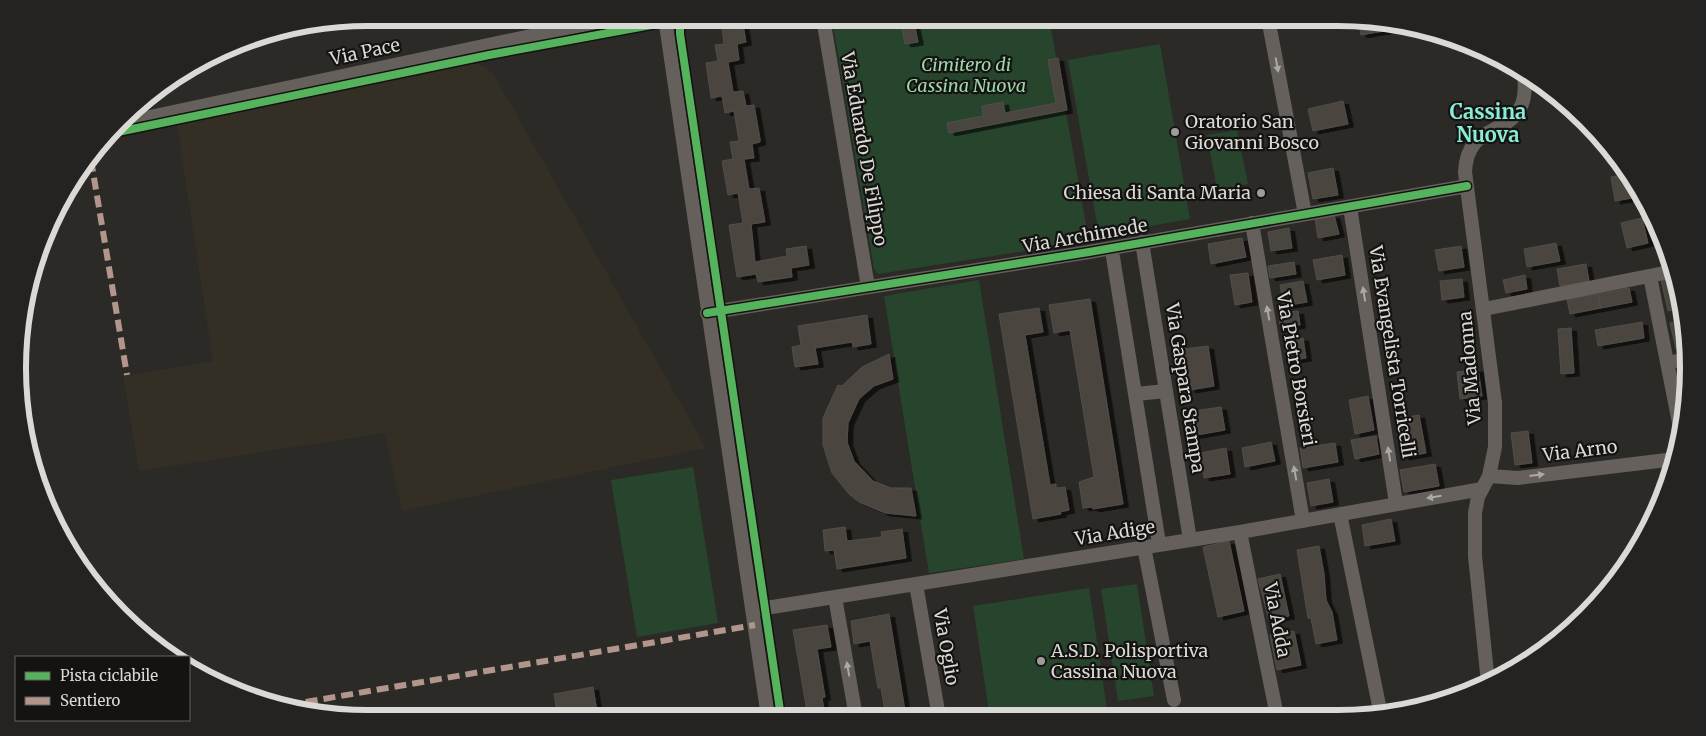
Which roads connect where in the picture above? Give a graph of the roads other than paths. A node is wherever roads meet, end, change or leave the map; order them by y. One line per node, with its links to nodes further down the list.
1 (578, 26): 6 (street, Via Pace)
2 (666, 26): 17 (street)
3 (824, 26): 15 (street, Via Eduardo De Filippo)
4 (1270, 26): 9 (street, one-way to 9)
5 (1524, 82): 7 (street, Via Madonna)
6 (132, 121)
7 (1467, 186): 8 (street, Via Archimede); 16 (street, Via Madonna)
8 (1350, 207): 9 (street, Via Archimede); 26 (street, Via Evangelista Torricelli, one-way to 8)
9 (1305, 214): 10 (street, Via Archimede)
10 (1252, 223): 11 (street, Via Archimede); 28 (street, Via Pietro Borsieri, one-way to 10)
11 (1142, 242): 15 (street, Via Archimede); 20 (street, Via Gaspara Stampa)
12 (1113, 257): 21 (street)
13 (1666, 273): 14 (street)
14 (1650, 276): 16 (street); 19 (street)
15 (868, 287): 17 (street, Via Archimede)
16 (1484, 309): 24 (street, Via Madonna)
17 (707, 313): 35 (street)
18 (1680, 361): 19 (street)
19 (1667, 364): 22 (street)
20 (1166, 391): 21 (street); 31 (street, Via Gaspara Stampa)
21 (1136, 394): 30 (street)
22 (1677, 413)
23 (1667, 460): 24 (street, Via Arno, one-way to 23)
24 (1489, 476): 25 (street, Via Madonna)
25 (1482, 489): 26 (street, Via Adige, one-way to 26); 36 (street, Via Madonna)
26 (1396, 503): 27 (street, Via Adige)
27 (1340, 517): 28 (street, Via Adige); 38 (street)
28 (1303, 521): 29 (street, Via Adige)
29 (1240, 532): 31 (street, Via Adige); 42 (street, Via Adda)
30 (1158, 537)
31 (1190, 540): 32 (street, Via Adige)
32 (1144, 547): 33 (street, Via Adige); 37 (street)
33 (916, 584): 34 (street, Via Adige); 41 (street, Via Oglio)
34 (835, 597): 35 (street, Via Adige); 40 (street, one-way to 34)
35 (753, 610): 39 (street)
36 (1487, 676)
37 (1174, 700)
38 (1379, 707)
39 (767, 710)
40 (855, 710)
41 (938, 710)
42 (1276, 710)

